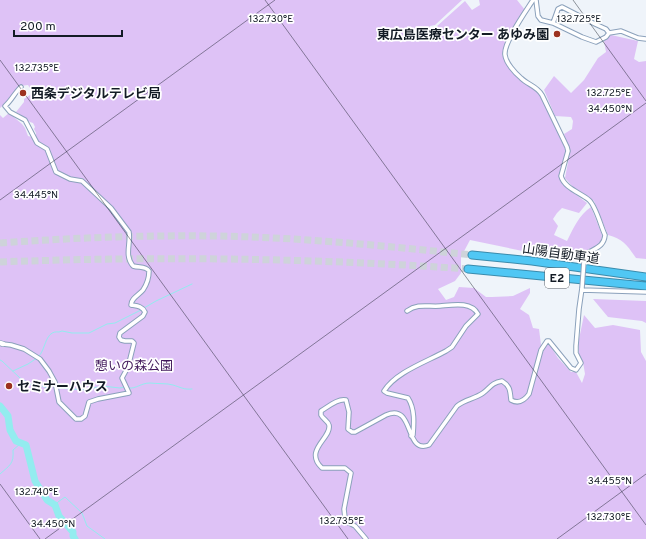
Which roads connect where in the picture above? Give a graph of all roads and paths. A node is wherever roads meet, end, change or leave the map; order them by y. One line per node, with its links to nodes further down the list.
1 (533, 0): 11 (street, bridge)
2 (536, 0): 3 (street)
3 (553, 23): 4 (street); 4 (street)
4 (609, 33): 5 (street)
5 (646, 39)
6 (21, 87): 14 (street)
7 (472, 255): 9 (highway, 山陽自動車道 / E2)
8 (468, 269): 10 (highway, 山陽自動車道 / E2)
9 (646, 277)
10 (646, 286)
11 (582, 289): 12 (street); 15 (street)
12 (646, 292)
13 (407, 311): 15 (street)
14 (1, 344)
15 (411, 436): 16 (street)
16 (366, 539)

